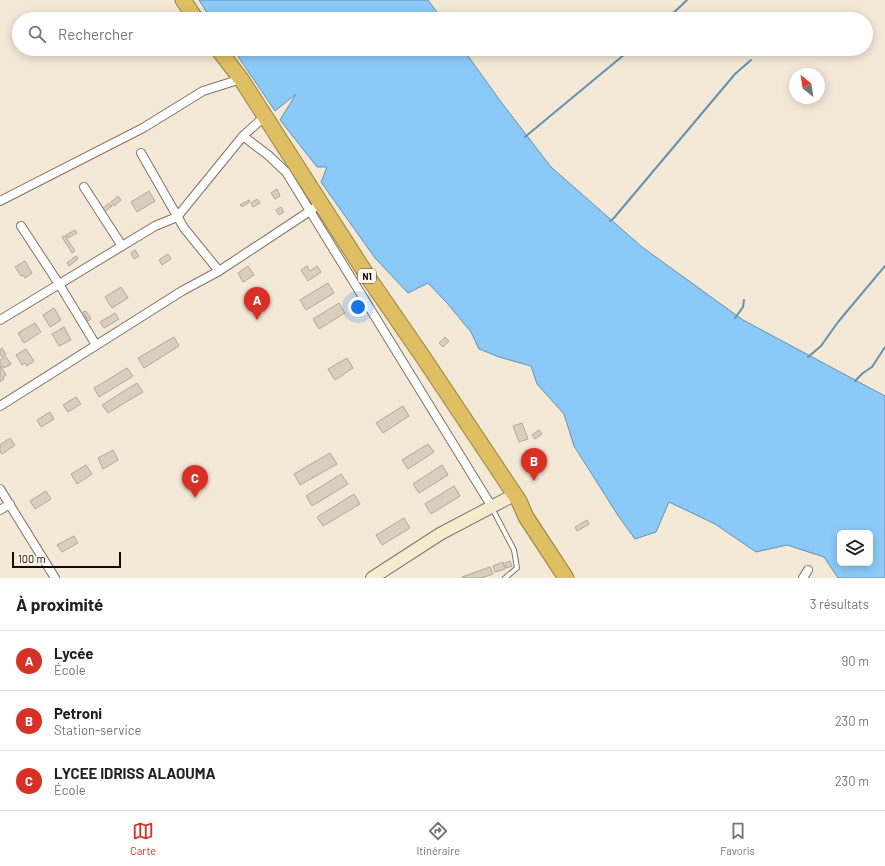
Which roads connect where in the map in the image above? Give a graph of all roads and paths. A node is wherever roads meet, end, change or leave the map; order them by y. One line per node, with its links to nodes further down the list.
1 (183, 0): 2 (highway)
2 (191, 12)
3 (223, 56): 4 (highway, N1)
4 (241, 79): 5 (highway, N1); 9 (street)
5 (265, 116): 6 (street); 10 (highway, N1)
6 (243, 136): 10 (street); 11 (street)
7 (141, 153): 11 (street)
8 (84, 187): 13 (street)
9 (0, 202)
10 (315, 207): 14 (street); 20 (highway, N1); 22 (street)
11 (177, 217): 13 (street); 14 (street)
12 (21, 226): 15 (street)
13 (122, 246): 15 (street)
14 (219, 271): 17 (street)
15 (59, 284): 16 (street); 17 (street)
16 (0, 320)
17 (96, 345): 18 (street)
18 (0, 406)
19 (0, 489): 21 (street)
20 (517, 498): 22 (street); 28 (highway, N1); 29 (highway, N1)
21 (10, 504): 23 (street); 25 (street)
22 (492, 507): 26 (street); 27 (lane)
23 (0, 510)
24 (808, 570): 30 (street)
25 (53, 577)
26 (372, 578)
27 (505, 578)
28 (566, 578)
29 (574, 578)
30 (803, 578)

